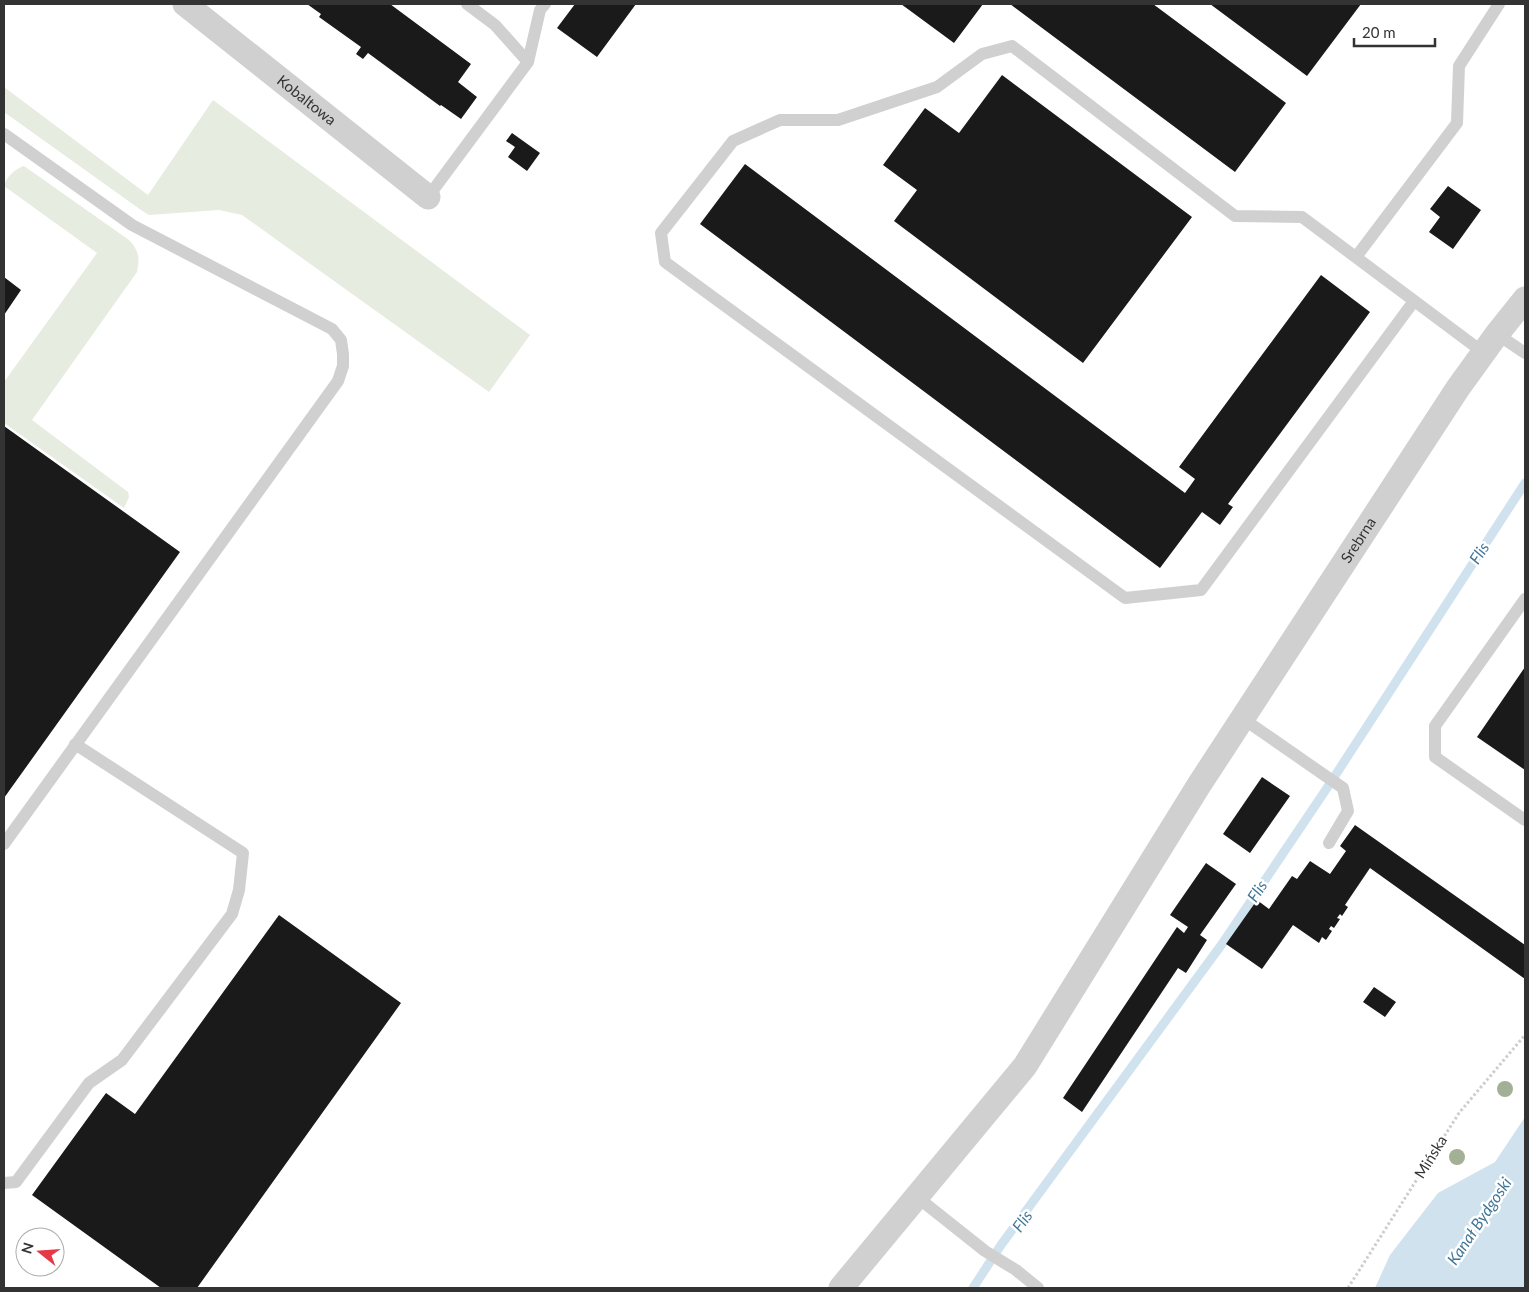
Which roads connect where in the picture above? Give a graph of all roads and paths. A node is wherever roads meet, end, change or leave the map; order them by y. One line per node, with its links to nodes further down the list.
1 (185, 4): 7 (street, Kobaltowa)
2 (467, 4): 5 (lane)
3 (545, 4): 5 (lane)
4 (1499, 4): 8 (lane)
5 (528, 62): 7 (lane)
6 (4, 134): 15 (lane)
7 (428, 197)
8 (1356, 257): 10 (lane); 10 (lane)
9 (1525, 299): 11 (street, Srebrna)
10 (1414, 301): 11 (lane)
11 (1490, 343): 12 (lane); 14 (street, Srebrna)
12 (1525, 353)
13 (1525, 599): 16 (lane)
14 (1242, 718): 17 (lane); 21 (street, Srebrna)
15 (75, 744): 18 (lane); 20 (lane)
16 (1525, 820)
17 (1329, 843)
18 (4, 844)
19 (1525, 1035): 24 (path, Mińska)
20 (4, 1183)
21 (917, 1196): 22 (street, Srebrna); 23 (lane)
22 (841, 1288)
23 (1038, 1288)
24 (1348, 1288)

